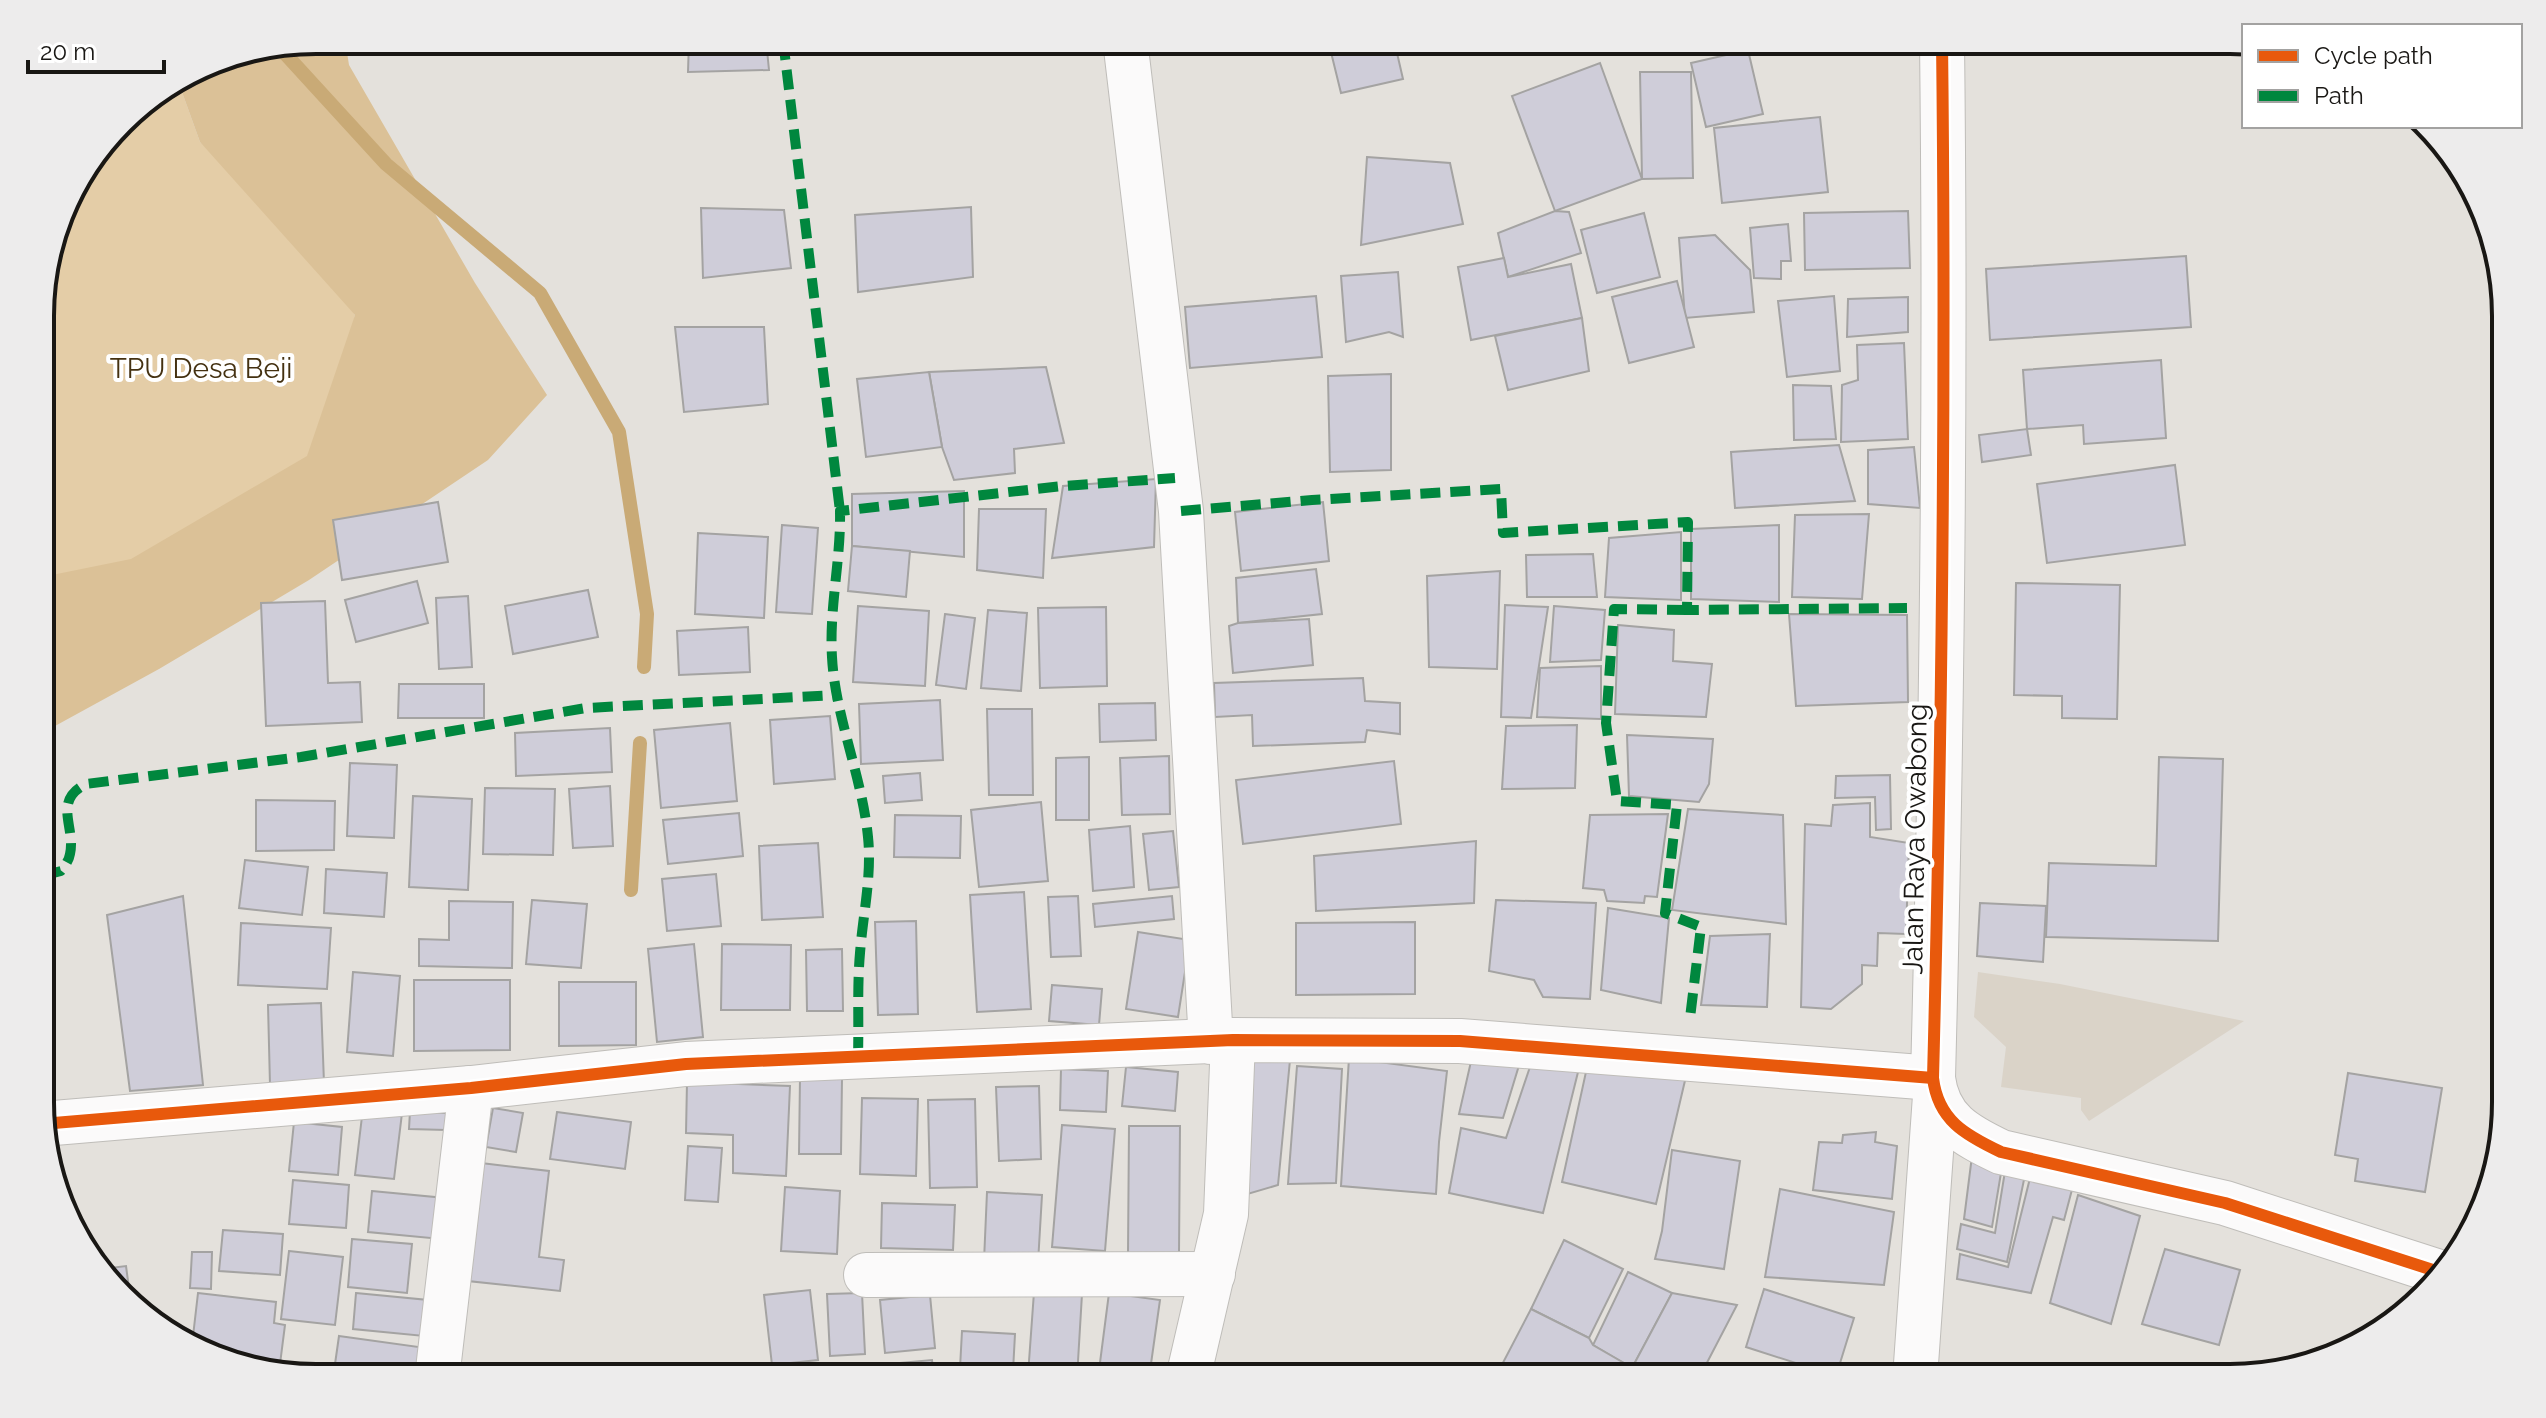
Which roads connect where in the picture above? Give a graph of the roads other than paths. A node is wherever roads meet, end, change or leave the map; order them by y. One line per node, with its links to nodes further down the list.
1 (1942, 54): 4 (street, Jalan Raya Owabong)
2 (1127, 55): 3 (street)
3 (1222, 1041): 4 (street); 5 (street); 8 (street)
4 (1934, 1087): 7 (street); 10 (street, Jalan Raya Owabong)
5 (471, 1088): 6 (street); 11 (street)
6 (55, 1123)
7 (2431, 1270)
8 (1213, 1274): 9 (street); 12 (street)
9 (866, 1275)
10 (1916, 1363)
11 (439, 1364)
12 (1191, 1364)

